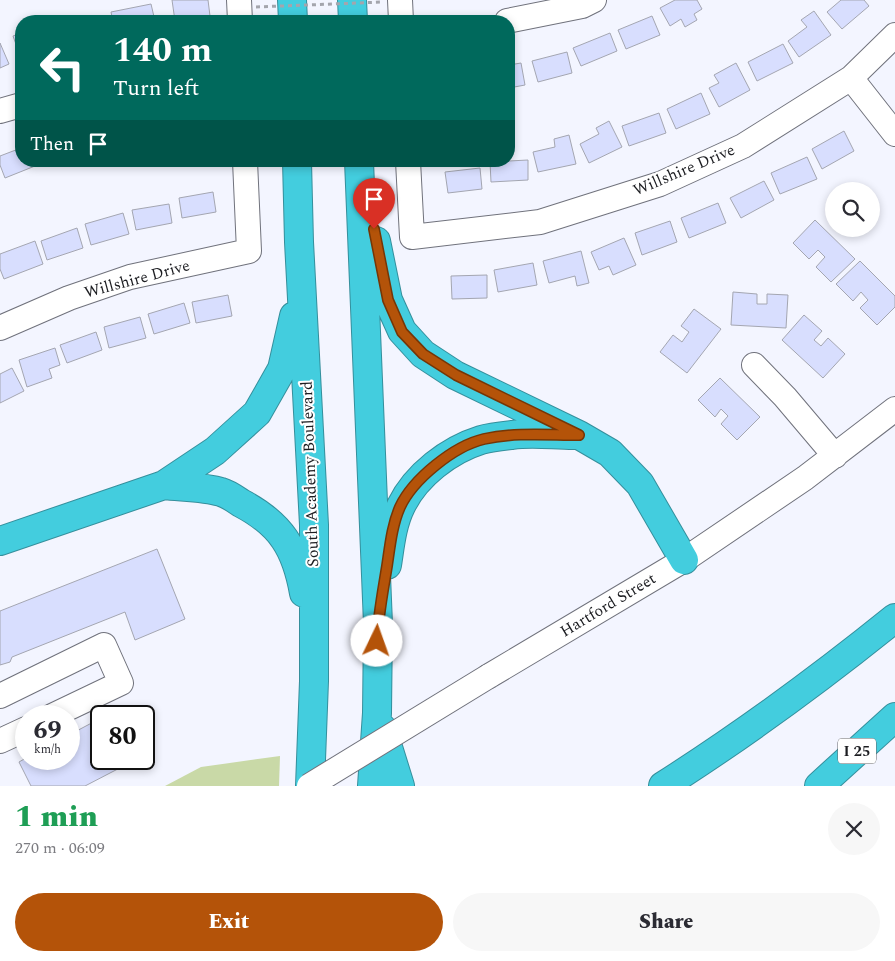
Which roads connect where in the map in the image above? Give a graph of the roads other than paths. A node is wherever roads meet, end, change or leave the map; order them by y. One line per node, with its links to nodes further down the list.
1 (292, 0): 5 (highway)
2 (352, 0): 6 (highway)
3 (594, 0): 8 (street)
4 (391, 1): 7 (street)
5 (293, 15)
6 (353, 15)
7 (398, 15)
8 (515, 19)
9 (895, 35): 10 (street, Willshire Drive)
10 (852, 78): 13 (street); 18 (street, Willshire Drive)
11 (15, 107): 12 (street)
12 (0, 111)
13 (895, 134)
14 (245, 167): 20 (street, Willshire Drive)
15 (296, 167): 19 (highway, South Academy Boulevard)
16 (360, 167): 29 (highway)
17 (361, 167): 23 (highway)
18 (408, 167)
19 (299, 242): 25 (highway); 30 (highway, South Academy Boulevard)
20 (0, 328)
21 (754, 365): 24 (street)
22 (895, 409): 24 (street, Hartford Street)
23 (579, 435): 27 (highway); 29 (highway)
24 (835, 456): 27 (street, Hartford Street)
25 (164, 485): 26 (highway); 30 (highway)
26 (0, 541)
27 (684, 560): 39 (street, Hartford Street, bridge)
28 (895, 618): 42 (highway)
29 (378, 624): 33 (highway)
30 (314, 682): 37 (highway, South Academy Boulevard)
31 (0, 696): 32 (street)
32 (75, 705)
33 (377, 713): 40 (highway); 41 (highway)
34 (895, 717): 43 (highway, I 25)
35 (15, 733): 36 (street)
36 (1, 738)
37 (310, 750): 38 (highway); 39 (highway, South Academy Boulevard)
38 (302, 786)
39 (309, 786)
40 (372, 786)
41 (400, 786)
42 (663, 786)
43 (819, 786)

